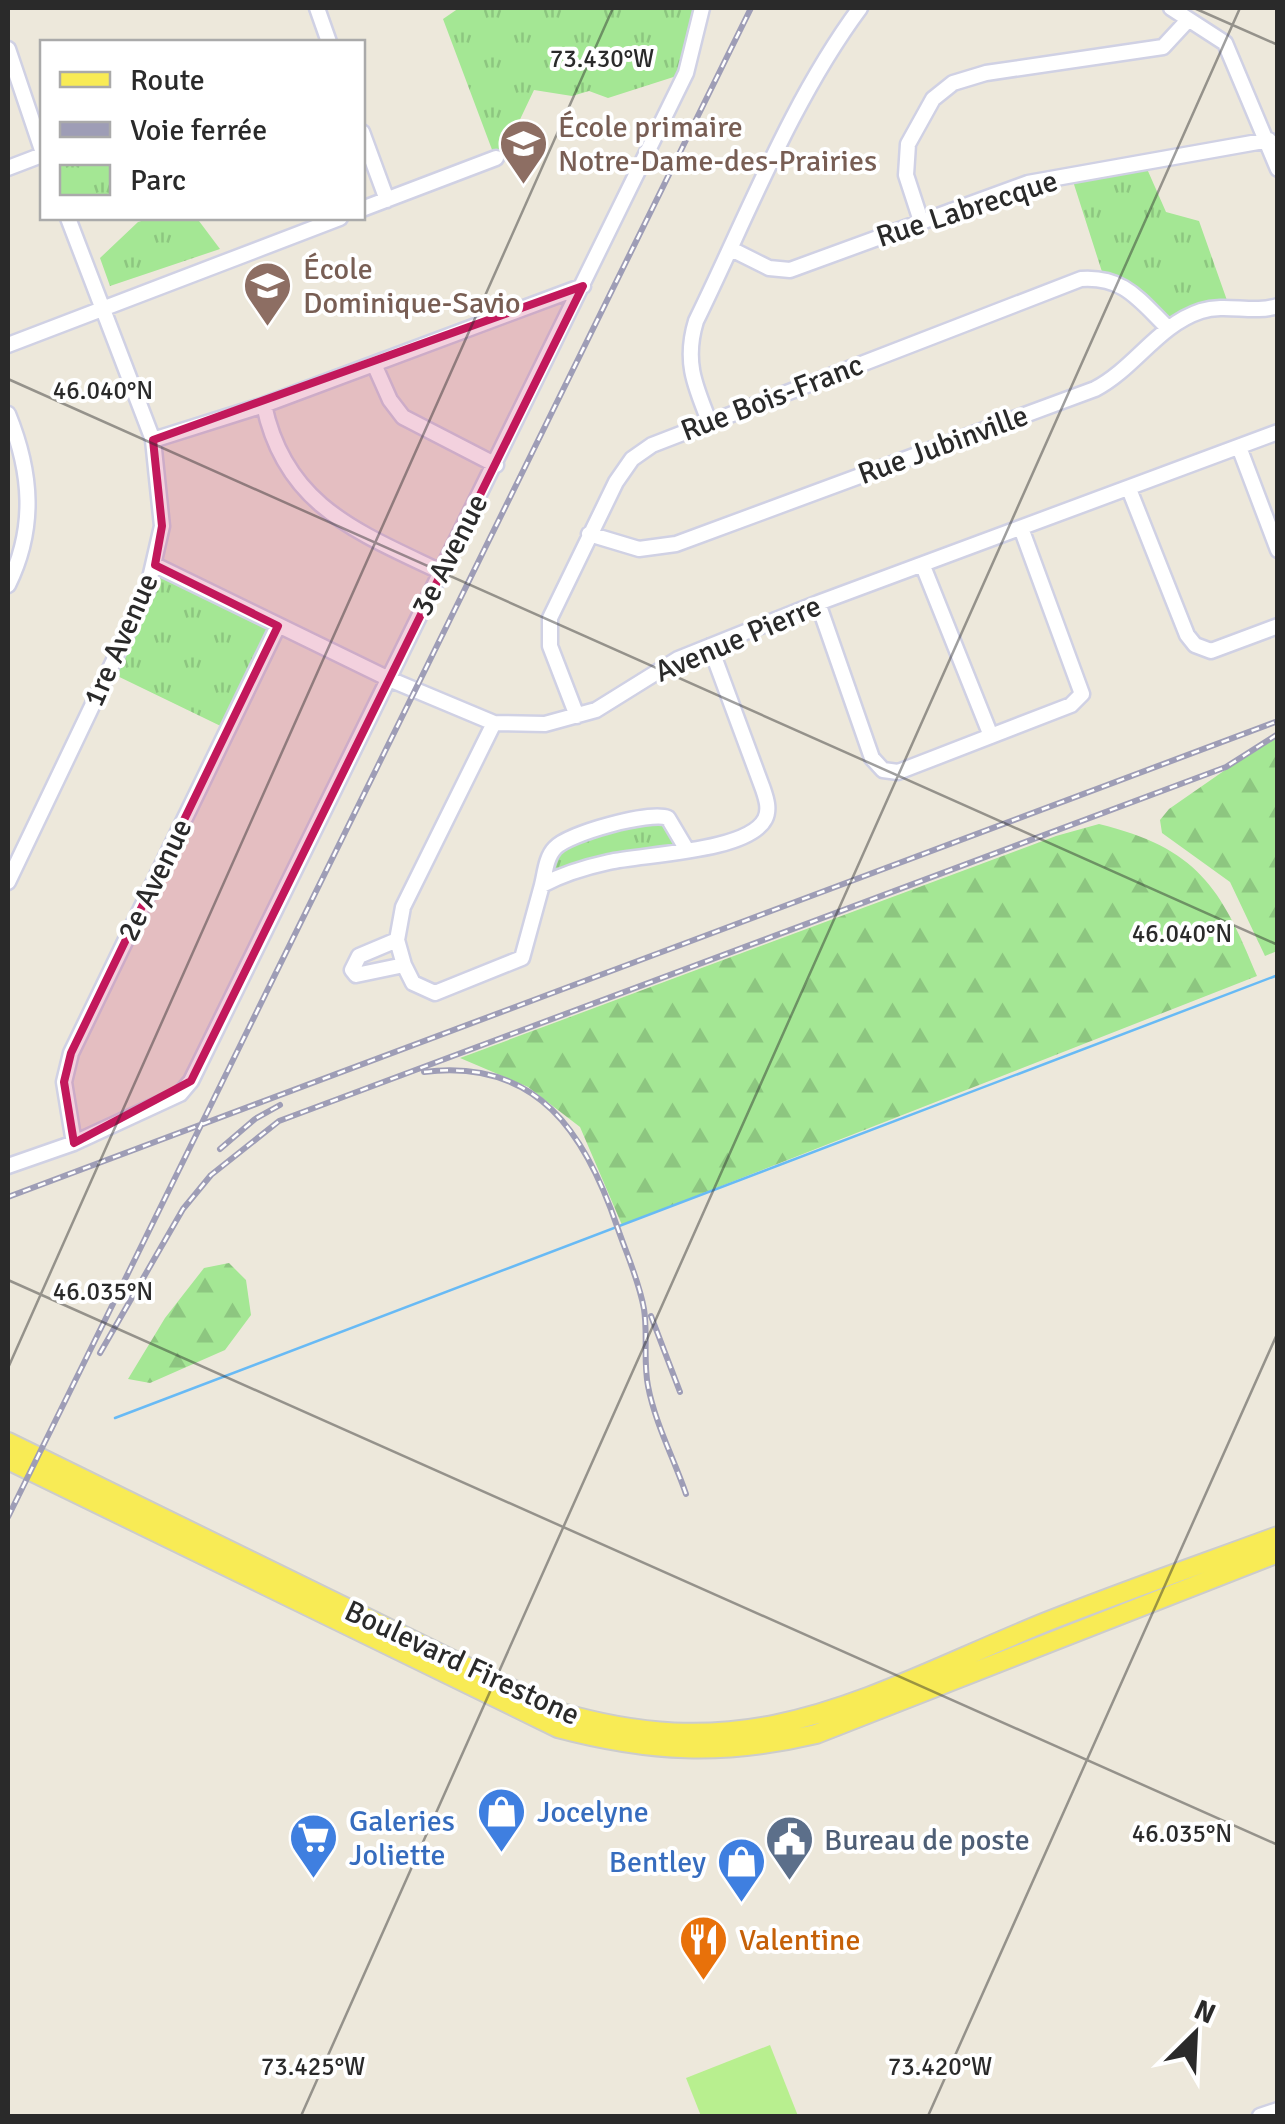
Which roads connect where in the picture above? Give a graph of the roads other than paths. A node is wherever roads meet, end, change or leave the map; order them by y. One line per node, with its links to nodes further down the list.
1 (317, 8): 6 (street)
2 (702, 8): 21 (street, 3e Avenue)
3 (860, 8): 20 (street)
4 (1170, 8): 5 (street)
5 (1188, 20): 9 (street); 19 (street)
6 (328, 40)
7 (8, 50): 10 (street)
8 (365, 140): 15 (street)
9 (1269, 140): 14 (street); 19 (street, Rue Labrecque)
10 (40, 147)
11 (40, 154): 13 (street)
12 (496, 158): 15 (street)
13 (8, 168)
14 (1278, 168)
15 (387, 200): 16 (street)
16 (365, 208)
17 (69, 220): 23 (street, 1re Avenue)
18 (335, 220): 23 (street)
19 (921, 221): 20 (street, Rue Labrecque)
20 (731, 249): 29 (street)
21 (583, 286): 26 (street); 33 (street, 3e Avenue)
22 (1278, 306): 24 (street, Rue Jubinville)
23 (102, 308): 25 (street); 31 (street, 1re Avenue)
24 (1168, 328): 29 (street, Rue Bois-Franc); 36 (street, Rue Jubinville)
25 (8, 344)
26 (374, 364): 27 (street); 33 (street)
27 (264, 404): 31 (street); 40 (street)
28 (8, 414): 41 (street)
29 (710, 421): 36 (street, Rue Bois-Franc)
30 (1278, 432): 32 (street, Avenue Pierre)
31 (153, 440): 38 (street, 1re Avenue)
32 (1239, 447): 34 (street, Avenue Pierre); 37 (street)
33 (496, 465): 40 (street, 3e Avenue)
34 (1129, 489): 35 (street, Avenue Pierre); 44 (street)
35 (1021, 528): 39 (street, Avenue Pierre); 49 (street)
36 (590, 534): 47 (street, Rue Bois-Franc)
37 (1278, 550)
38 (154, 566): 43 (street, Avenue Pierre); 51 (street, 1re Avenue)
39 (923, 566): 42 (street, Avenue Pierre); 49 (street)
40 (441, 572): 46 (street, 3e Avenue)
41 (8, 586)
42 (818, 603): 45 (street, Avenue Pierre); 49 (street)
43 (278, 626): 46 (street, Avenue Pierre); 55 (street, 2e Avenue)
44 (1278, 626)
45 (710, 646): 47 (street, Avenue Pierre); 50 (street)
46 (389, 679): 48 (street, Avenue Pierre); 55 (street, 3e Avenue)
47 (577, 716): 48 (street, Avenue Pierre)
48 (494, 724): 53 (street)
49 (991, 736)
50 (687, 850): 52 (street); 52 (street)
51 (8, 882)
52 (542, 885): 54 (street)
53 (397, 940): 54 (street); 54 (street)
54 (404, 965)
55 (74, 1143): 56 (street)
56 (8, 1166)
57 (8, 1442): 59 (main road, Boulevard Firestone)
58 (8, 1460): 60 (main road, Boulevard Firestone)
59 (1278, 1536)
60 (1278, 1553)
61 (1278, 2110): 62 (street)
62 (1260, 2116)

